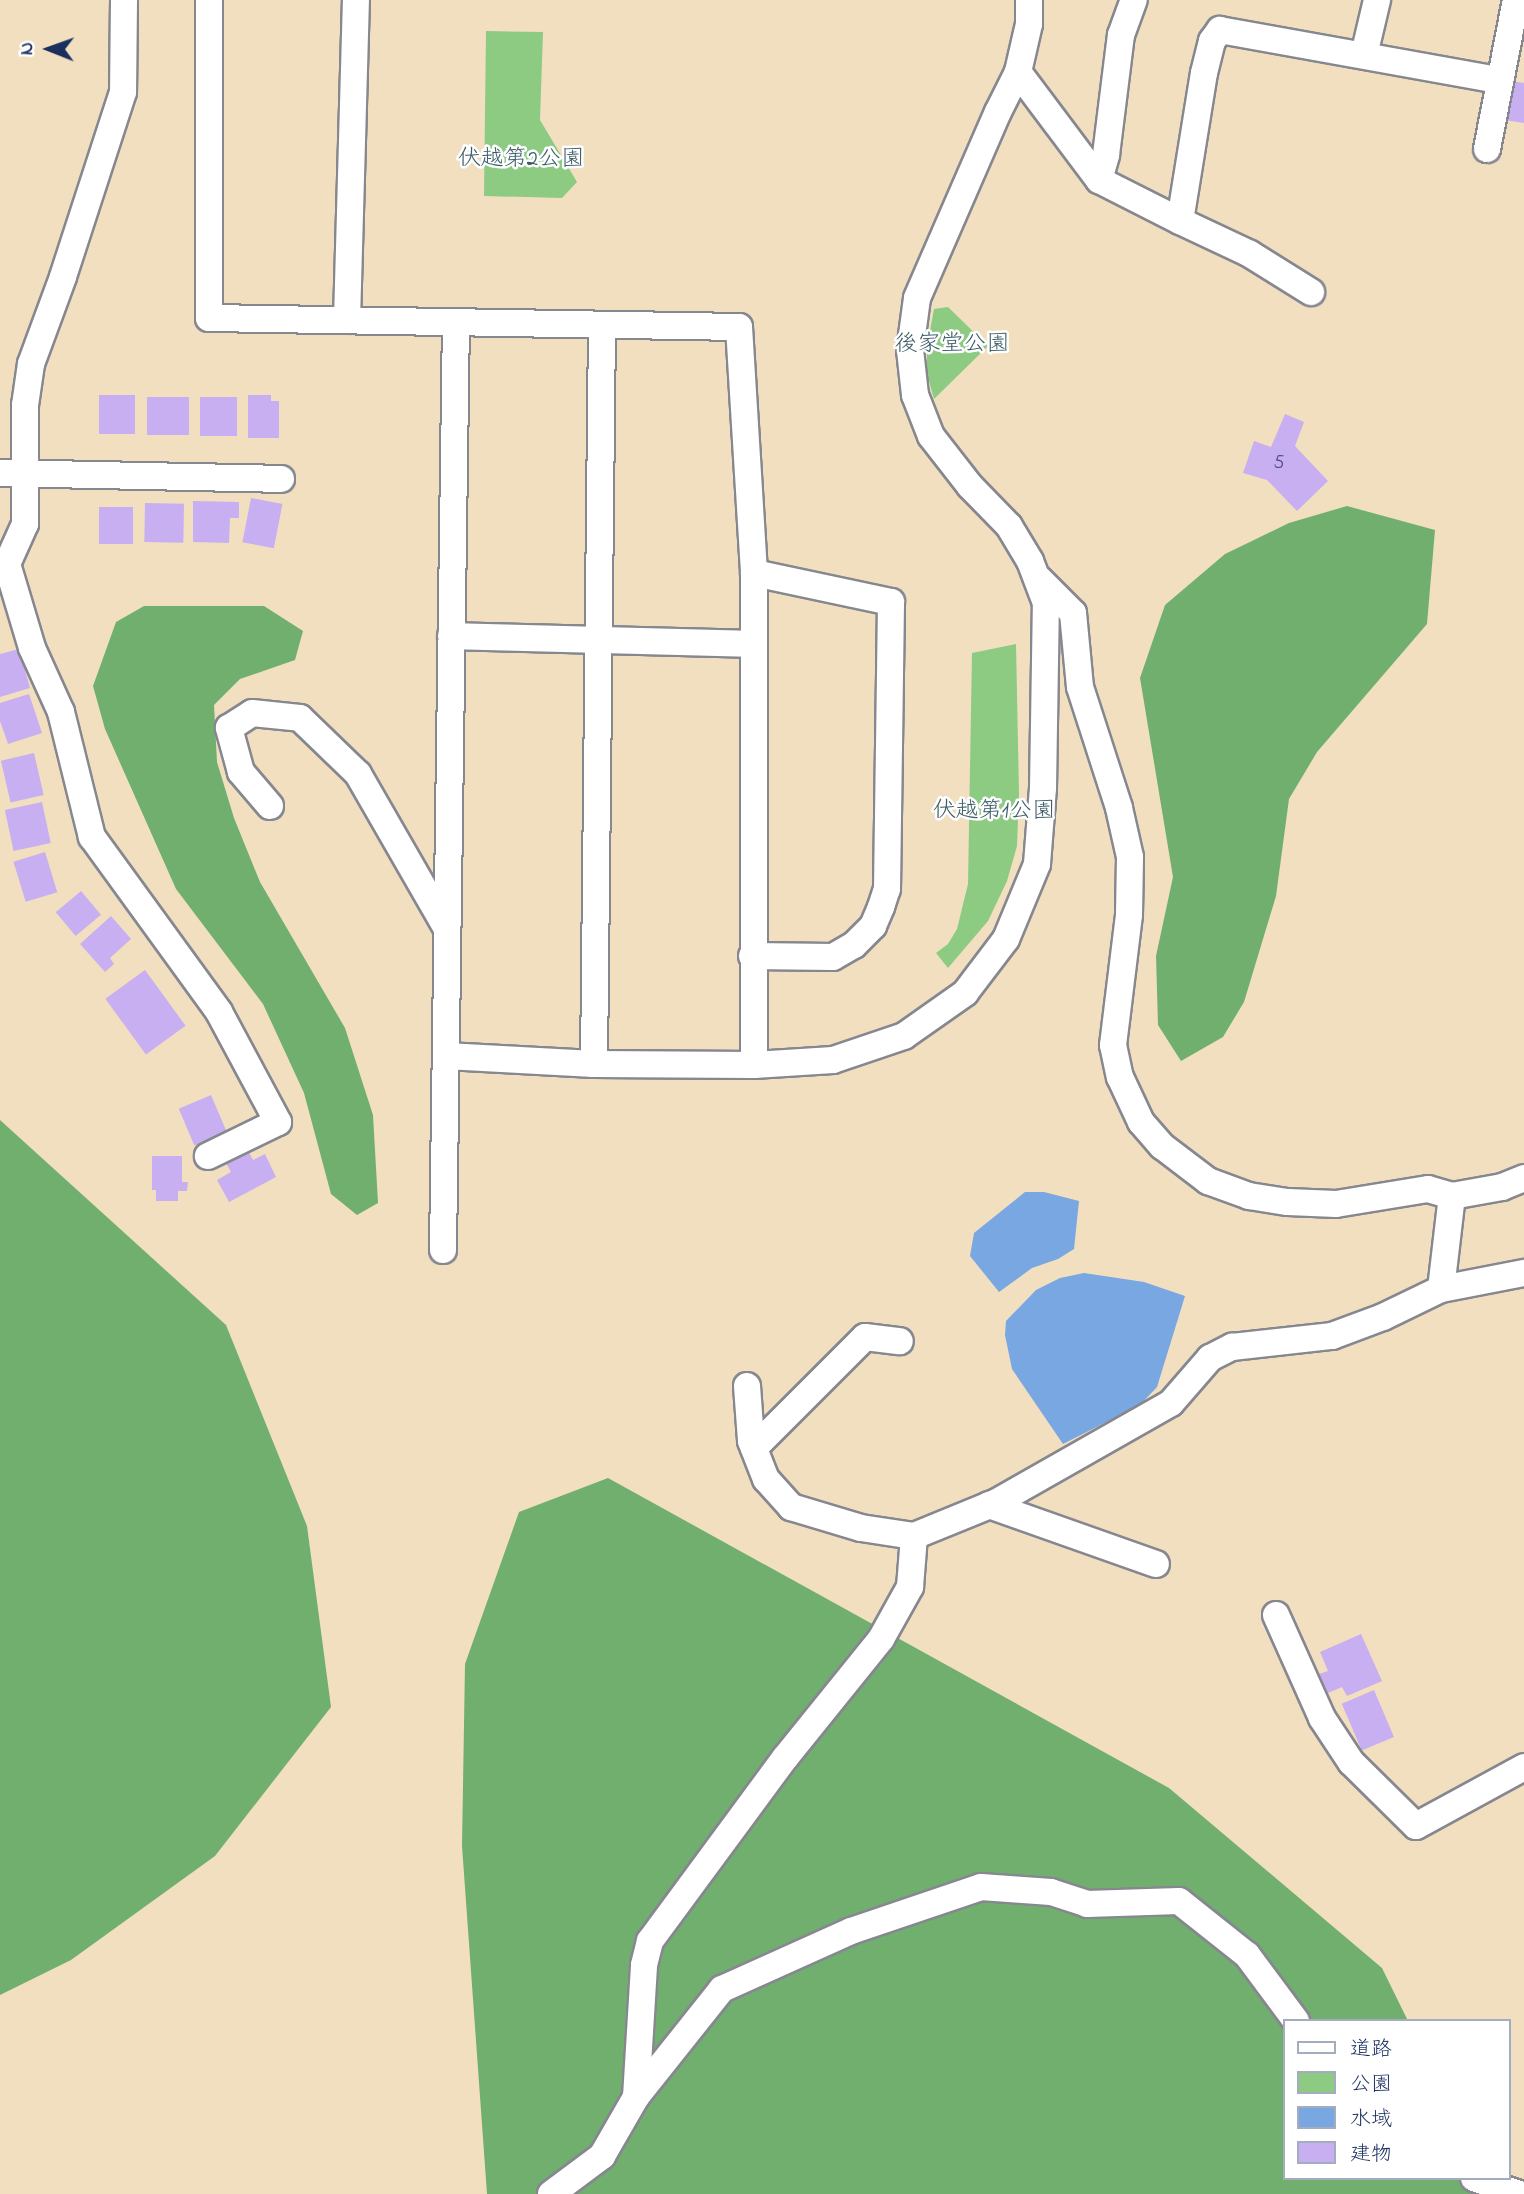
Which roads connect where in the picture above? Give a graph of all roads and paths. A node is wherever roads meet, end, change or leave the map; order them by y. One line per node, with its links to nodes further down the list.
1 (124, 0): 18 (street)
2 (209, 0): 15 (street)
3 (356, 0): 15 (street)
4 (1029, 0): 10 (street)
5 (1134, 0): 12 (street)
6 (1377, 0): 8 (street)
7 (1516, 0): 9 (street)
8 (1364, 55): 9 (street); 13 (street)
9 (1509, 66): 11 (street)
10 (1018, 72): 12 (street); 21 (street)
11 (1487, 149)
12 (1099, 180): 13 (street)
13 (1180, 221): 14 (street)
14 (1311, 292)
15 (347, 320): 16 (street)
16 (456, 322): 17 (street); 22 (street)
17 (602, 325): 20 (street); 23 (street)
18 (13, 473): 19 (street); 31 (street)
19 (281, 479)
20 (754, 573): 24 (street); 27 (street)
21 (1036, 576): 30 (street); 33 (street)
22 (451, 636): 23 (street); 26 (street)
23 (598, 641): 24 (street); 29 (street)
24 (753, 644): 27 (street)
25 (270, 806): 26 (street)
26 (447, 929): 28 (street)
27 (752, 956): 30 (street)
28 (446, 1056): 29 (street); 34 (street)
29 (594, 1064): 30 (street)
30 (754, 1065)
31 (208, 1156)
32 (1524, 1178): 33 (street)
33 (1452, 1196): 36 (street)
34 (443, 1250)
35 (1524, 1273): 36 (street)
36 (1441, 1289): 40 (street)
37 (900, 1341): 39 (street)
38 (747, 1386): 39 (street)
39 (754, 1448): 41 (street)
40 (989, 1506): 41 (street); 42 (street)
41 (914, 1536): 46 (street)
42 (1156, 1564)
43 (1276, 1615): 44 (street)
44 (1524, 1767)
45 (1295, 2019): 46 (street)
46 (636, 2097): 48 (street)
47 (1480, 2180): 49 (street)
48 (551, 2194)
49 (1519, 2194)

